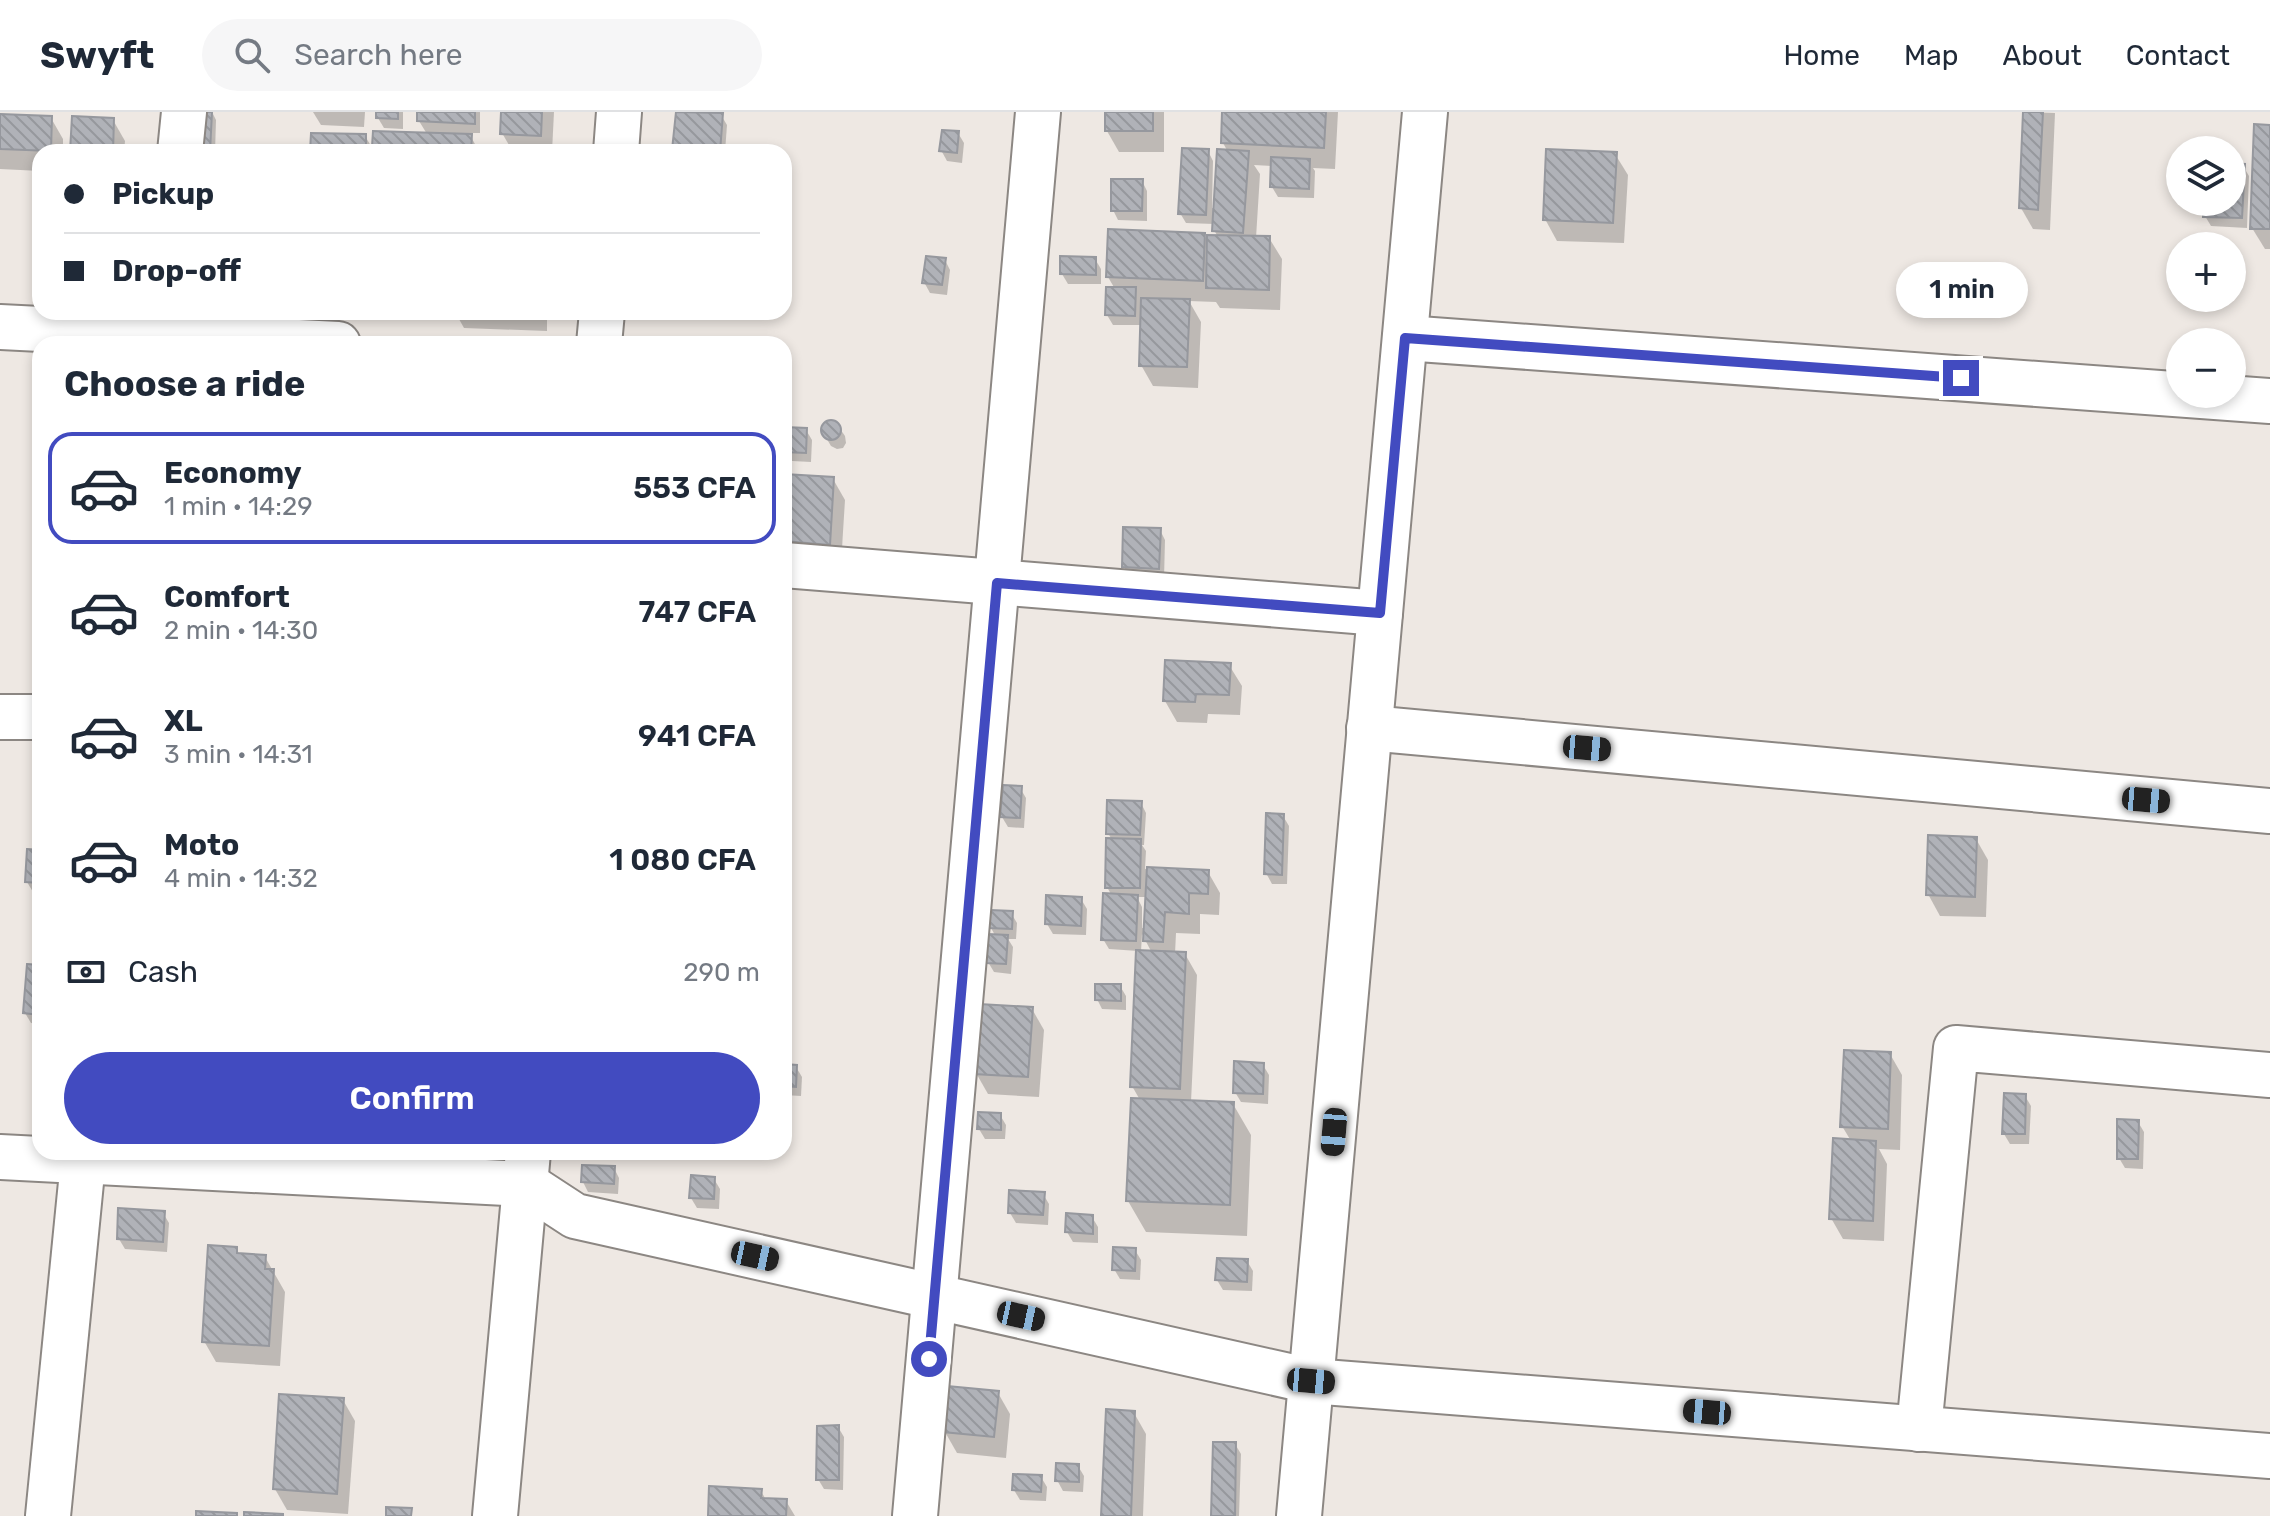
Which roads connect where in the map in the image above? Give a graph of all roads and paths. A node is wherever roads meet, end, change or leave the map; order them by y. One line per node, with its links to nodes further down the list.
1 (184, 112): 5 (street)
2 (619, 112): 6 (street)
3 (1038, 112): 13 (street)
4 (1425, 112): 10 (street)
5 (181, 144)
6 (617, 144)
7 (0, 327): 8 (street)
8 (162, 331): 9 (street)
9 (230, 336)
10 (1405, 338): 11 (street); 14 (street)
11 (2270, 401)
12 (792, 566): 13 (street)
13 (997, 583): 14 (street); 25 (street)
14 (1380, 613): 17 (street)
15 (0, 717): 16 (street)
16 (32, 717)
17 (1369, 728): 18 (street); 26 (street)
18 (2270, 811)
19 (2270, 1075): 27 (street)
20 (0, 1157): 21 (street)
21 (32, 1157)
22 (83, 1160): 29 (street)
23 (231, 1160): 24 (street)
24 (527, 1168): 25 (street); 30 (street)
25 (934, 1296): 26 (street); 31 (street)
26 (1311, 1381): 27 (street); 32 (street)
27 (1919, 1429): 28 (street)
28 (2270, 1456)
29 (48, 1516)
30 (495, 1516)
31 (915, 1516)
32 (1299, 1516)

